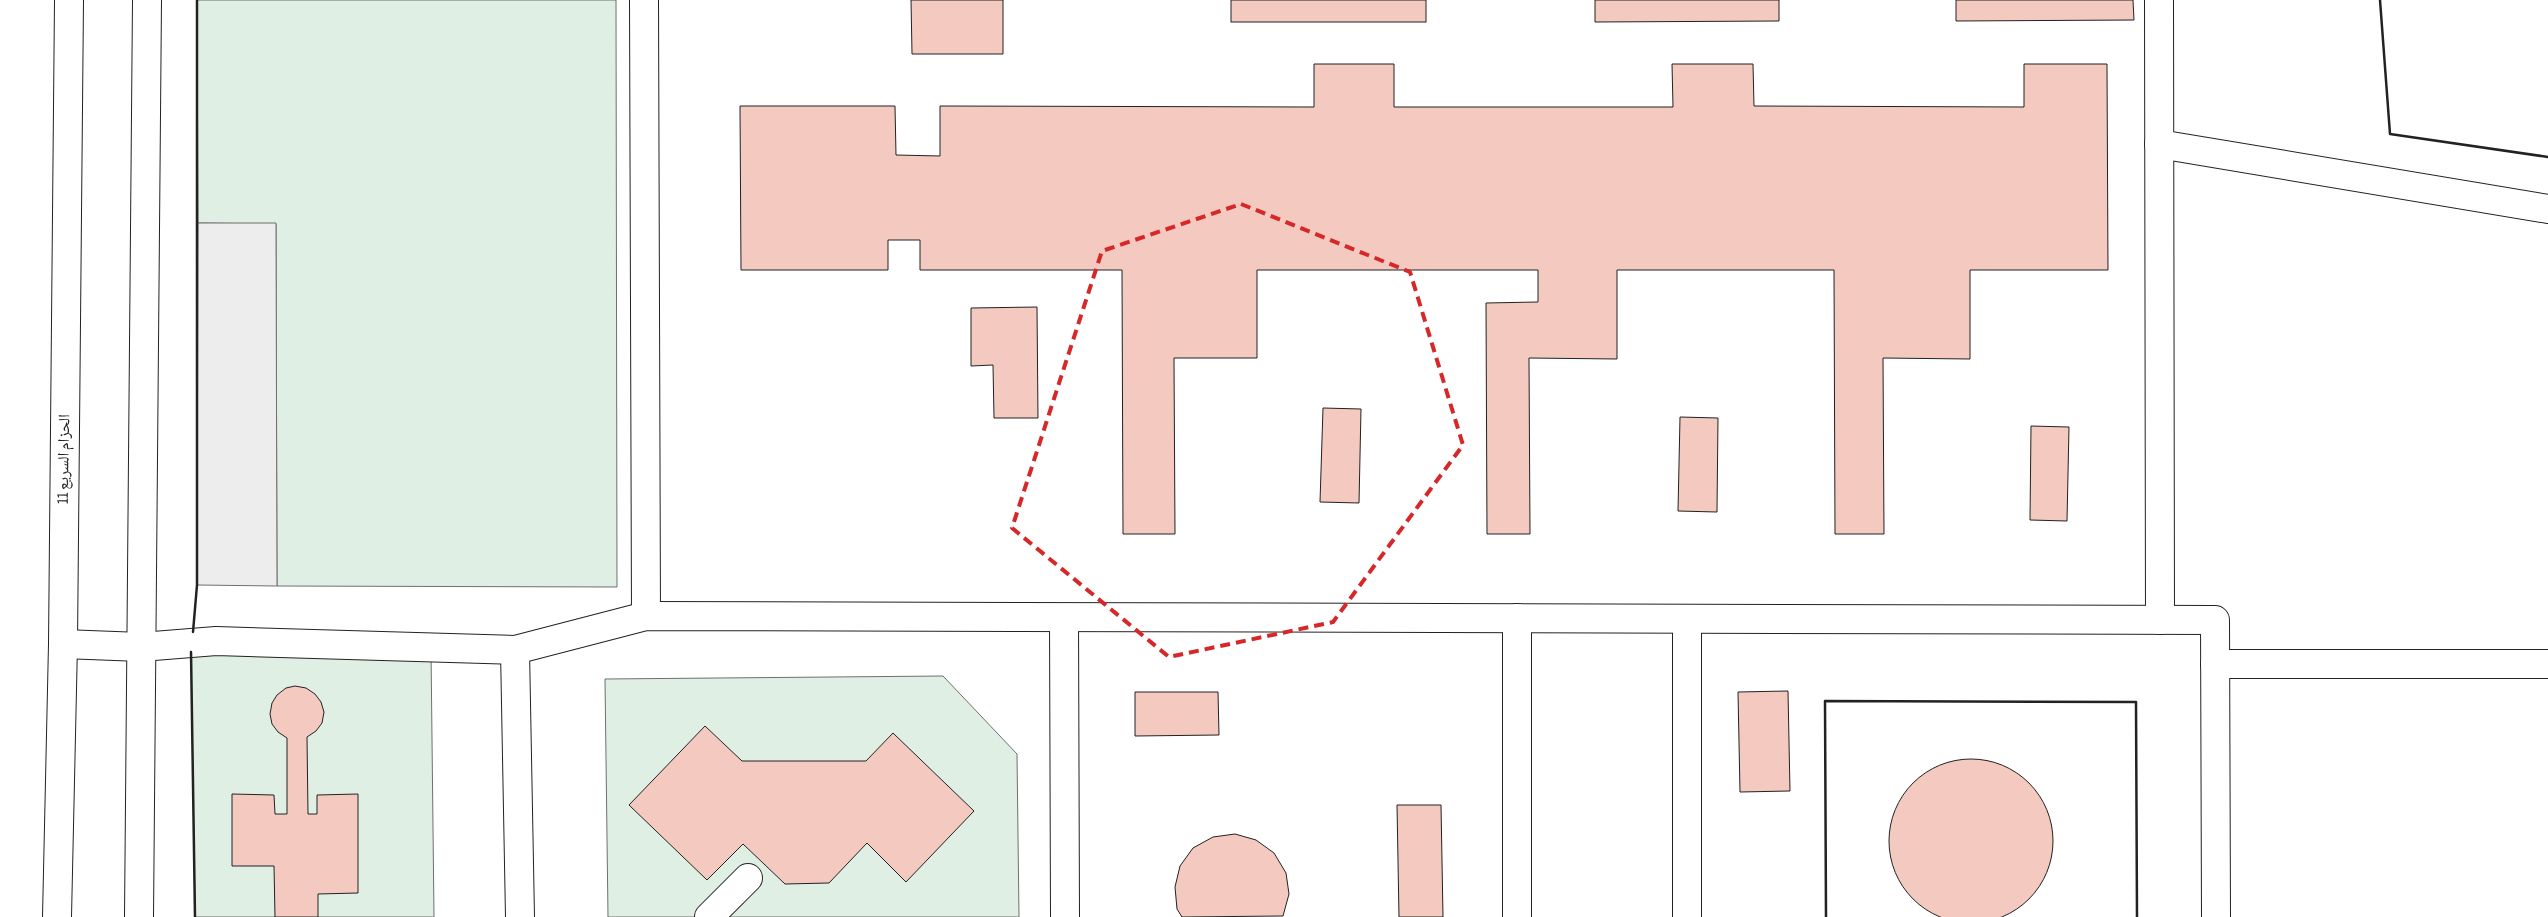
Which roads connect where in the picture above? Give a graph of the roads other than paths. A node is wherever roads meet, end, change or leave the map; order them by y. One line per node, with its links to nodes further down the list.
1 (68, 0): 12 (main road, الحزام السريع 11)
2 (147, 0): 13 (main road)
3 (644, 0): 7 (main road)
4 (2159, 0): 5 (main road)
5 (2159, 144): 6 (main road); 11 (main road)
6 (2548, 209)
7 (646, 616): 8 (main road); 14 (main road)
8 (1064, 618): 9 (main road); 22 (main road)
9 (1517, 618): 10 (main road); 23 (main road)
10 (1687, 619): 11 (main road); 24 (main road)
11 (2160, 620): 15 (main road)
12 (63, 644): 13 (main road); 18 (main road, الحزام السريع 11)
13 (140, 647): 14 (main road); 19 (main road)
14 (515, 650): 20 (main road)
15 (2215, 664): 16 (main road); 25 (main road)
16 (2548, 664)
17 (748, 878): 21 (main road)
18 (57, 917)
19 (139, 917)
20 (520, 917)
21 (709, 917)
22 (1065, 917)
23 (1518, 917)
24 (1687, 917)
25 (2216, 917)

